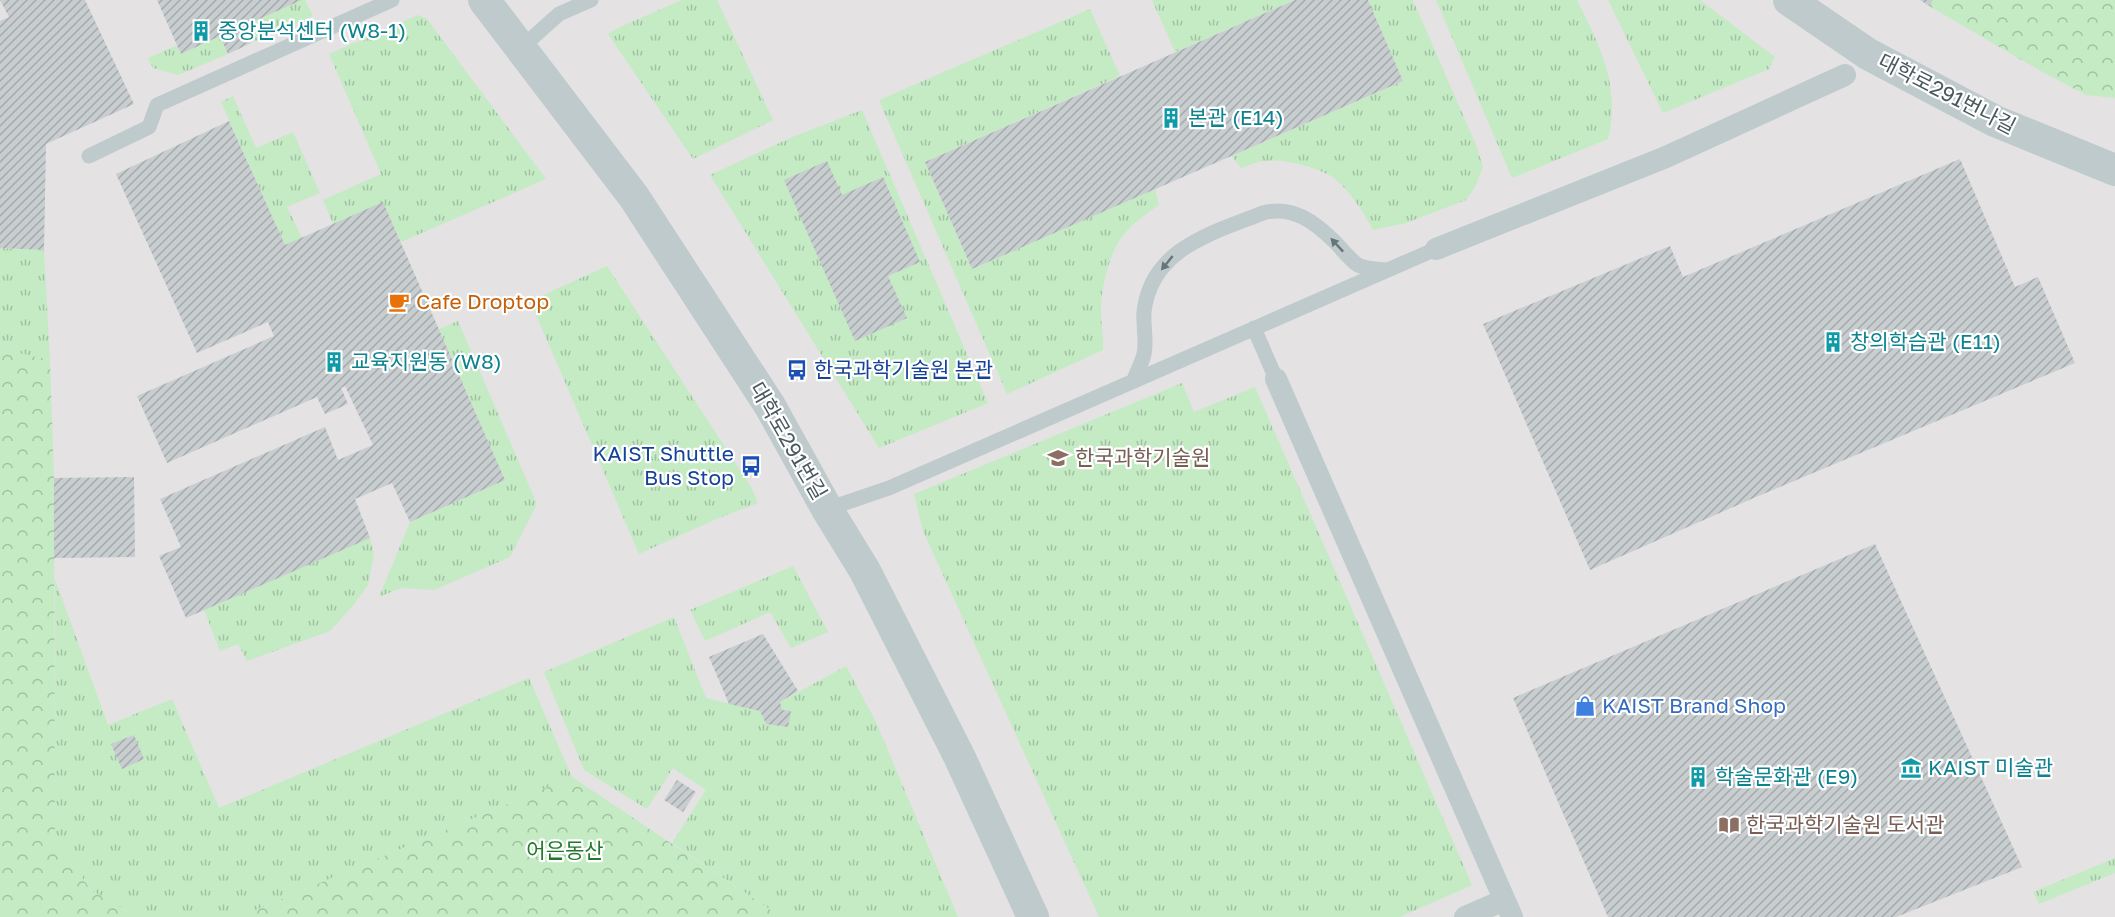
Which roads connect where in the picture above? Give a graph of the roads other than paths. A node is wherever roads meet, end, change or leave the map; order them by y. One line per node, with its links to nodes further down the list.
1 (392, 0): 8 (lane)
2 (484, 0): 5 (street, 대학로291번길)
3 (591, 0): 5 (lane)
4 (1789, 0): 6 (street, 대학로291번나길)
5 (521, 48): 15 (street, 대학로291번길)
6 (1868, 54): 7 (lane); 9 (street, 대학로291번나길)
7 (1845, 75): 10 (street)
8 (89, 156)
9 (2115, 170)
10 (1436, 249): 11 (lane)
11 (1386, 270): 12 (lane); 14 (lane, one-way to 14)
12 (1254, 328): 13 (lane); 14 (lane)
13 (1276, 379): 16 (street)
14 (1134, 380): 15 (lane)
15 (826, 509): 17 (street, 대학로291번길)
16 (1508, 908): 18 (street)
17 (1033, 917)
18 (1465, 917)

